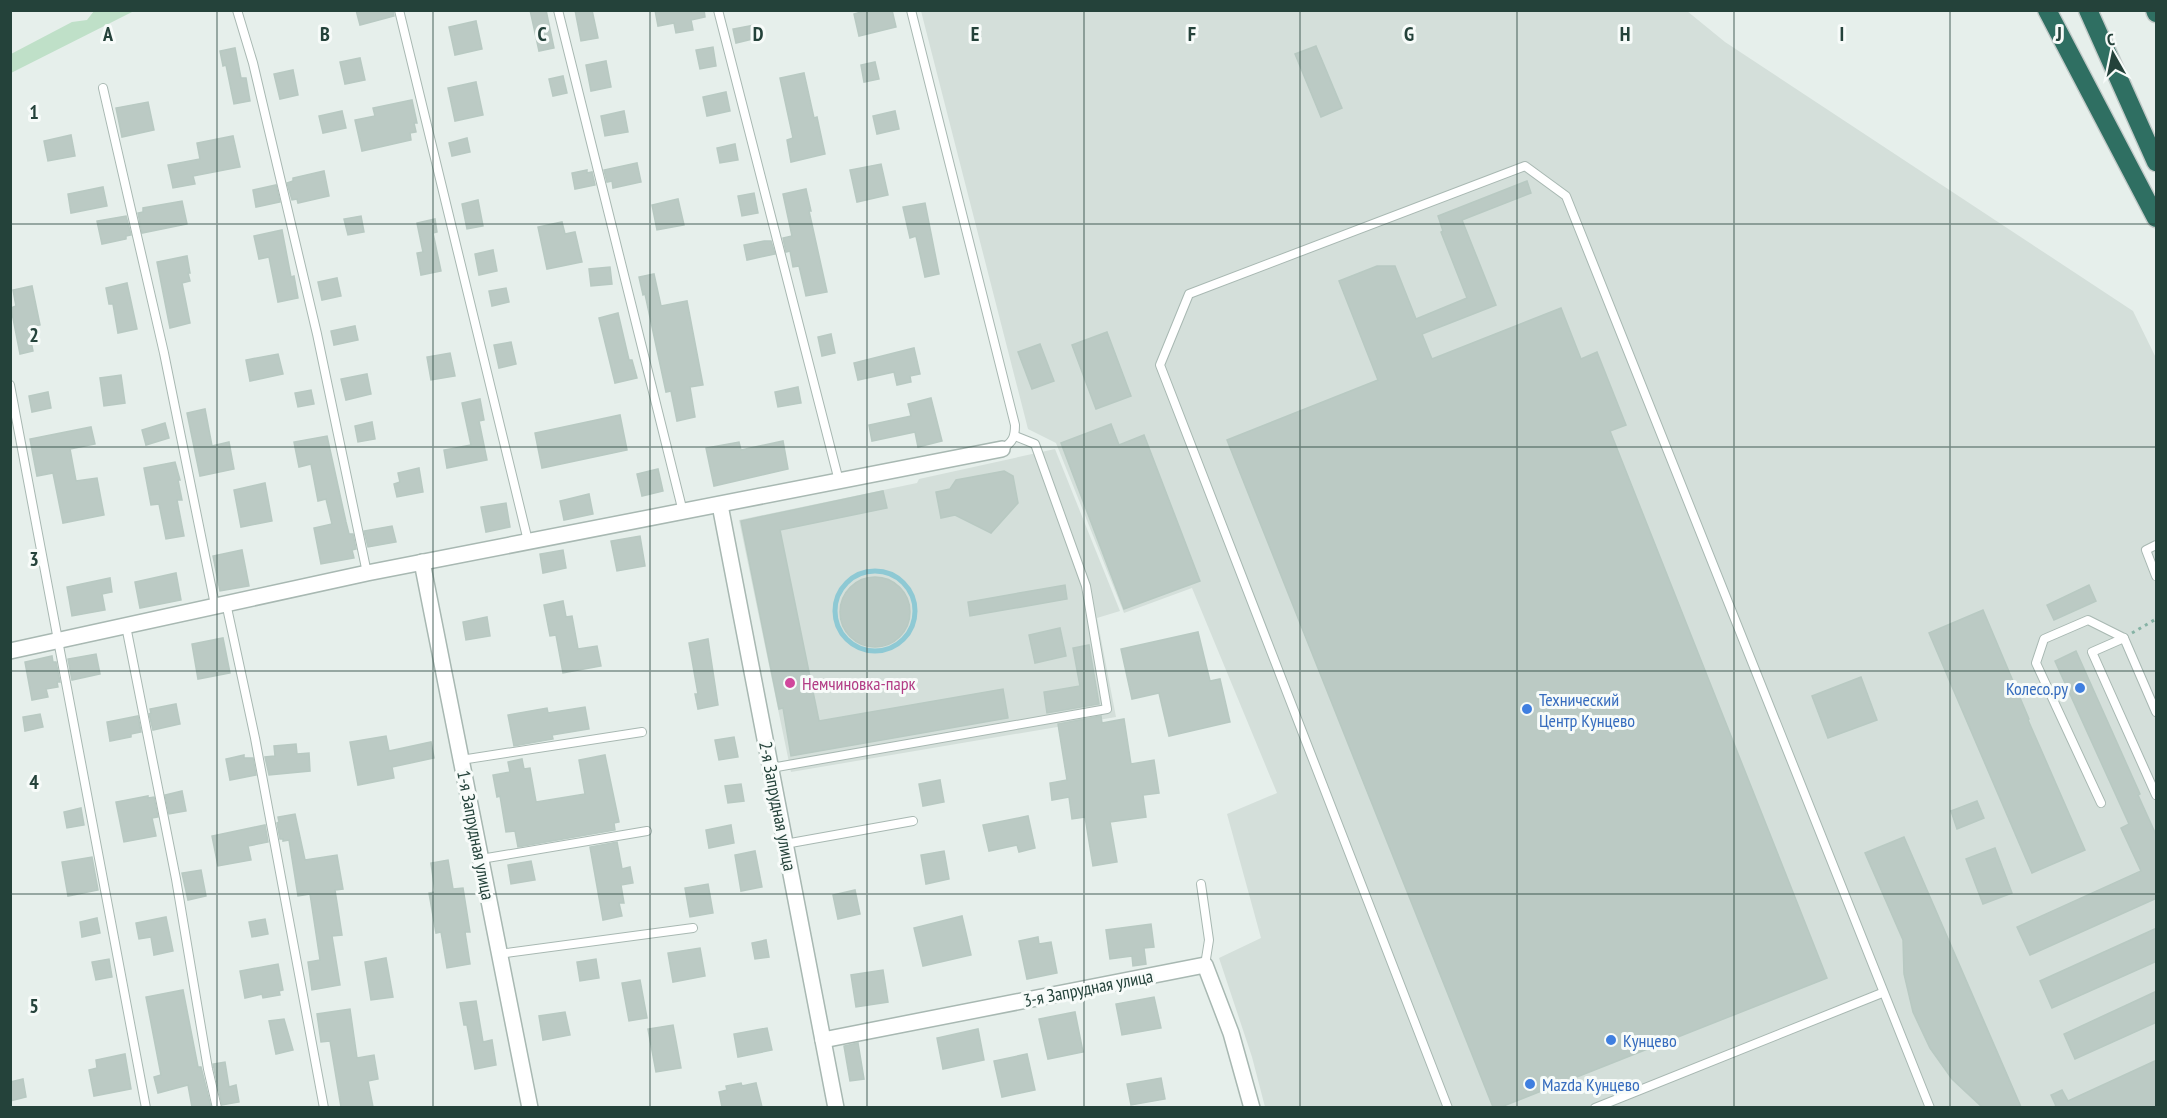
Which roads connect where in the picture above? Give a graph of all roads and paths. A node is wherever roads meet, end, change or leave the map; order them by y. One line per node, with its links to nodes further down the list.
1 (237, 10): 20 (lane)
2 (399, 10): 17 (lane)
3 (558, 10): 16 (lane)
4 (718, 10): 14 (lane)
5 (911, 10): 12 (lane)
6 (2047, 10): 10 (highway)
7 (2088, 10): 9 (highway)
8 (103, 88): 22 (lane)
9 (2157, 162)
10 (2157, 218)
11 (10, 386): 26 (lane)
12 (1016, 436): 13 (lane); 31 (lane)
13 (1002, 449): 14 (street)
14 (839, 481): 15 (street)
15 (720, 505): 16 (street); 31 (street, 2-я Запрудная улица)
16 (683, 512): 17 (street)
17 (528, 541): 19 (street)
18 (2157, 545): 21 (lane)
19 (422, 562): 20 (street); 30 (street, 1-я Запрудная улица)
20 (367, 573): 22 (street)
21 (2157, 576)
22 (220, 604): 24 (street); 46 (lane)
23 (2157, 619): 25 (path)
24 (126, 626): 26 (street); 45 (lane)
25 (2124, 638): 28 (lane); 32 (lane); 33 (lane)
26 (60, 640): 27 (street); 44 (lane)
27 (10, 651)
28 (2157, 712)
29 (642, 732): 30 (lane)
30 (461, 760): 37 (street, 1-я Запрудная улица)
31 (771, 768): 36 (street, 2-я Запрудная улица)
32 (2157, 795)
33 (2101, 803)
34 (913, 821): 36 (lane)
35 (647, 831): 37 (lane)
36 (785, 844): 43 (street, 2-я Запрудная улица)
37 (481, 859): 40 (street, 1-я Запрудная улица)
38 (1202, 884): 41 (lane)
39 (693, 928): 40 (lane)
40 (499, 954): 47 (street, 1-я Запрудная улица)
41 (1205, 965): 43 (street, 3-я Запрудная улица); 49 (street)
42 (1882, 993): 50 (lane); 51 (lane); 52 (lane)
43 (823, 1040): 48 (street, 2-я Запрудная улица)
44 (146, 1107)
45 (216, 1107)
46 (324, 1107)
47 (530, 1107)
48 (836, 1107)
49 (1252, 1107)
50 (1448, 1107)
51 (1595, 1107)
52 (1930, 1107)

